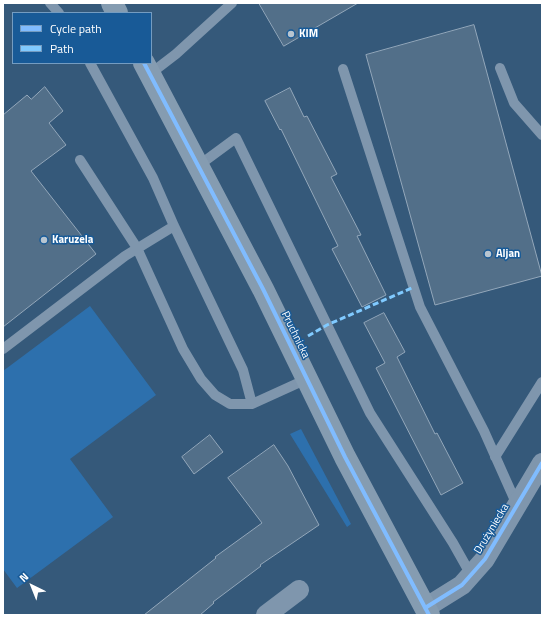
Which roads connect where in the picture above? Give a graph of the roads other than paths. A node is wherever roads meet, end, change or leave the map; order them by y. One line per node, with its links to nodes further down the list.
1 (50, 3): 4 (lane)
2 (112, 3): 5 (main road)
3 (232, 3): 8 (lane)
4 (58, 12)
5 (116, 12)
6 (91, 64): 13 (lane)
7 (500, 68): 10 (lane)
8 (147, 69): 12 (main road, Pruchnicka)
9 (343, 69): 19 (lane)
10 (542, 135)
11 (80, 160): 14 (lane)
12 (198, 166): 16 (main road, Pruchnicka); 22 (lane)
13 (174, 226): 14 (lane); 18 (lane)
14 (137, 248): 15 (lane); 18 (lane)
15 (3, 349)
16 (307, 379): 18 (lane); 24 (main road, Pruchnicka)
17 (542, 382): 19 (lane)
18 (252, 404)
19 (495, 457): 21 (lane)
20 (542, 463): 21 (street, Drużyniecka)
21 (517, 505): 22 (street, Drużyniecka)
22 (471, 575): 24 (street, Drużyniecka)
23 (299, 590): 25 (street)
24 (427, 612)
25 (266, 615)

